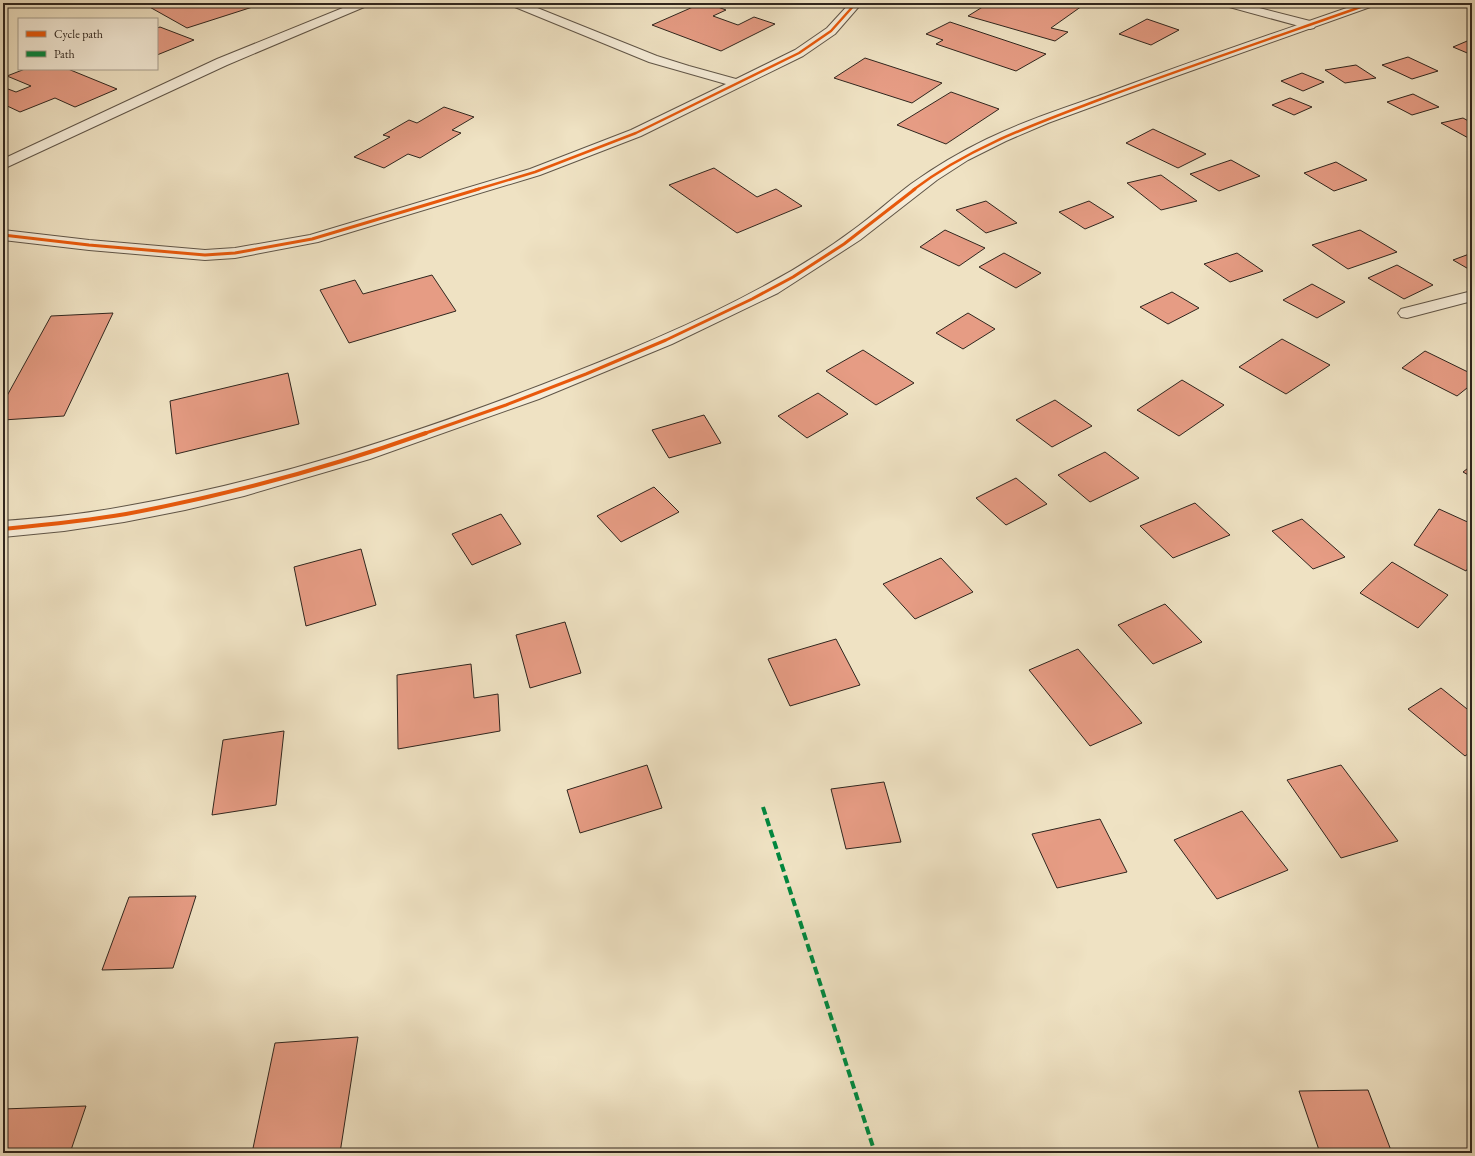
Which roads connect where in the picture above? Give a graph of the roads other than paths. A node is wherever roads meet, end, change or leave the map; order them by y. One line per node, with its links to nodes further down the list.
1 (365, 3): 8 (street)
2 (514, 3): 7 (street)
3 (856, 3): 7 (street)
4 (1226, 3): 6 (street)
5 (1372, 3): 6 (street)
6 (1310, 25): 12 (street)
7 (738, 83): 9 (street)
8 (3, 165)
9 (3, 235)
10 (1472, 296): 11 (street)
11 (1407, 313)
12 (3, 529)

